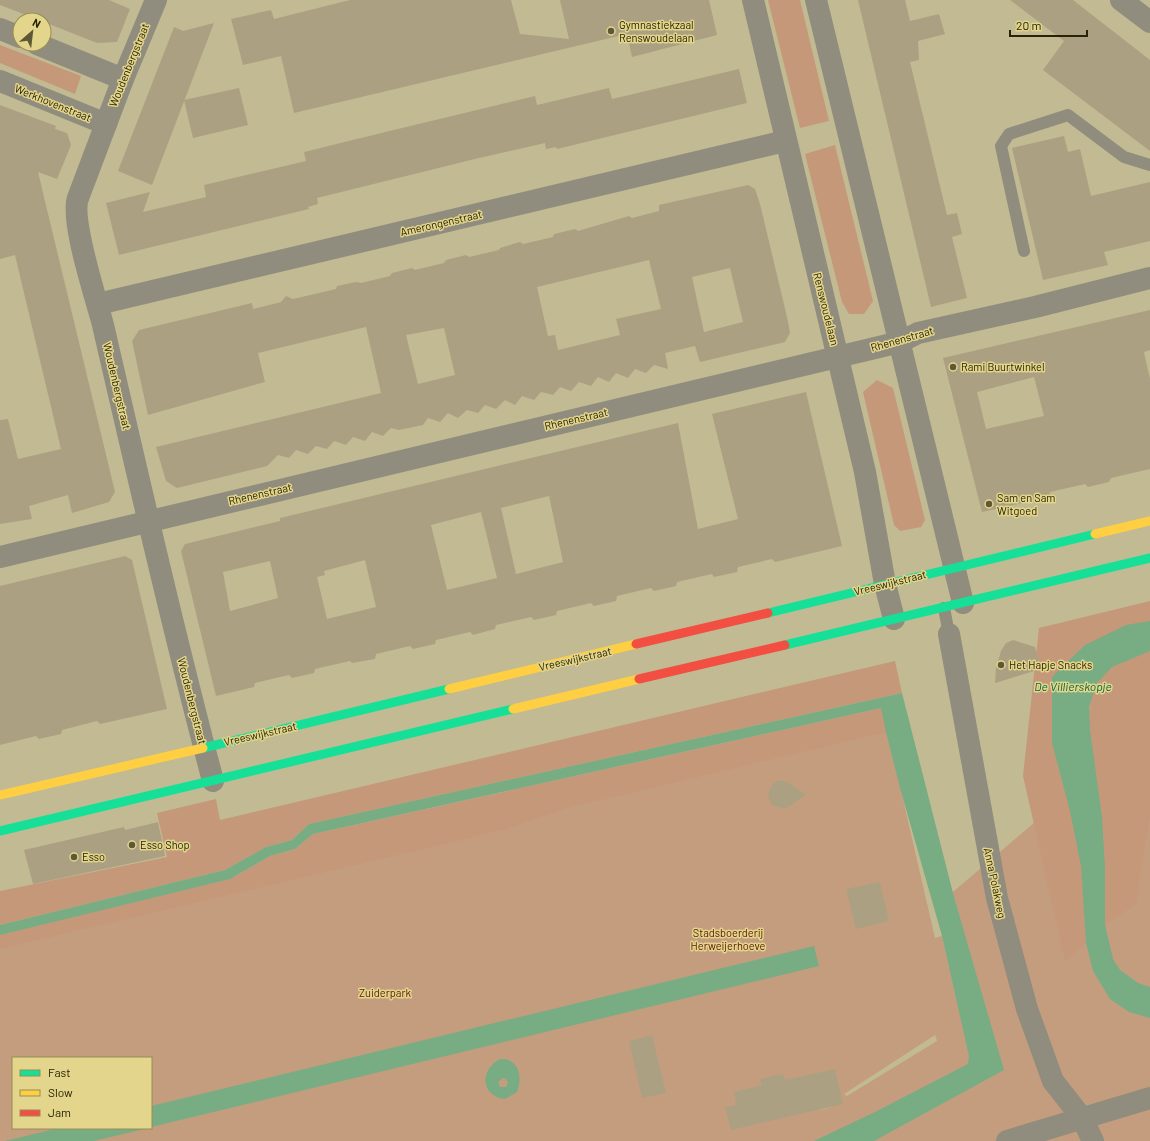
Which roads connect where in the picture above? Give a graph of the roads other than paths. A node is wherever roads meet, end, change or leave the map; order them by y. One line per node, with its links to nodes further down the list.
1 (156, 0): 9 (street, Woudenbergstraat)
2 (753, 0): 12 (street, Renswoudelaan)
3 (816, 0): 17 (street)
4 (1121, 0): 5 (street)
5 (1150, 22)
6 (0, 29): 7 (street)
7 (12, 34)
8 (52, 50): 9 (street)
9 (123, 79): 11 (street, Woudenbergstraat)
10 (0, 81): 11 (street, Werkhovenstraat)
11 (106, 124): 16 (street, Woudenbergstraat)
12 (785, 141): 16 (street, Amerongenstraat); 18 (street, Renswoudelaan)
13 (1150, 165): 14 (lane)
14 (1024, 251)
15 (1150, 278): 17 (street, Rhenenstraat)
16 (98, 304): 19 (street, Woudenbergstraat)
17 (900, 342): 18 (street, Rhenenstraat); 23 (street)
18 (837, 356): 19 (street, Rhenenstraat); 24 (street, Renswoudelaan)
19 (148, 521): 21 (street, Rhenenstraat); 28 (street, Woudenbergstraat)
20 (1150, 521): 23 (main road, Vreeswijkstraat)
21 (0, 557)
22 (1150, 558): 25 (main road)
23 (955, 568): 24 (main road, Vreeswijkstraat); 25 (street)
24 (885, 584): 26 (street, Renswoudelaan); 28 (main road, Vreeswijkstraat)
25 (954, 605): 26 (main road); 27 (lane)
26 (894, 619): 29 (main road)
27 (949, 634): 33 (street, Anna Polakweg)
28 (204, 748): 29 (street, Woudenbergstraat); 30 (main road, Vreeswijkstraat)
29 (212, 781): 31 (main road)
30 (0, 795)
31 (0, 831)
32 (1150, 1098): 33 (street)
33 (1082, 1118): 34 (street); 35 (street, Anna Polakweg)
34 (1007, 1141)
35 (1093, 1141)

